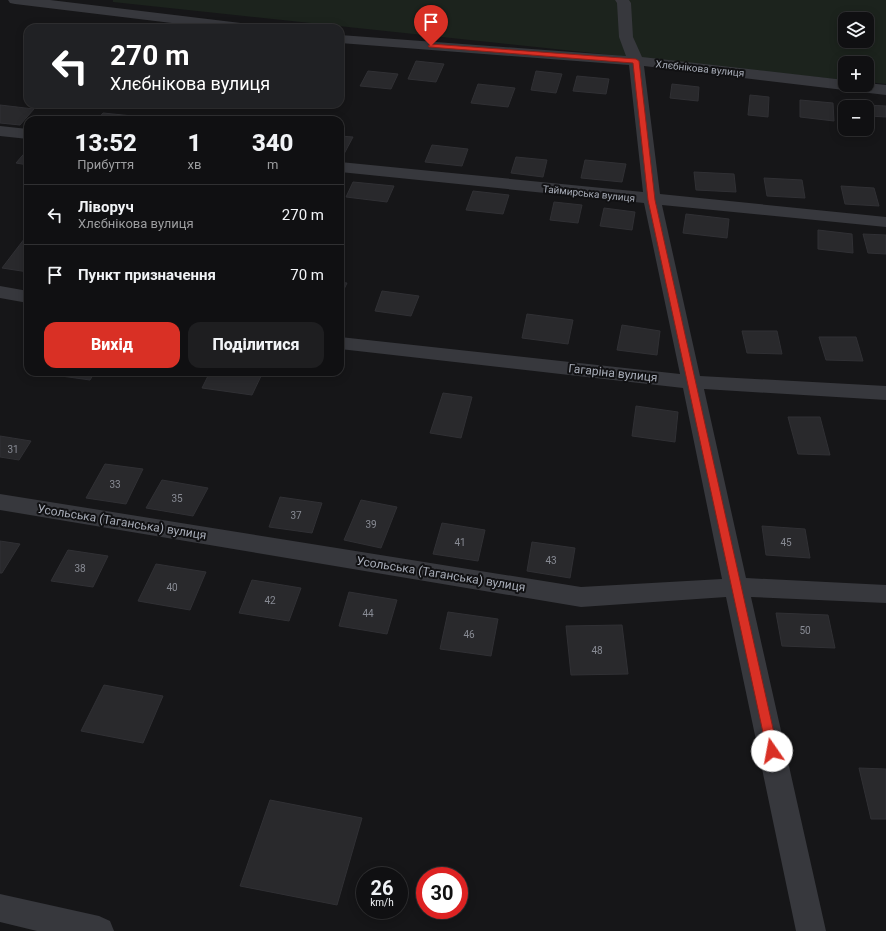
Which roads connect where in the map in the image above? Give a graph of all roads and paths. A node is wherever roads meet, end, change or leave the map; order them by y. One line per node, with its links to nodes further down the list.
1 (15, 0): 3 (street)
2 (622, 0): 5 (street)
3 (216, 24)
4 (344, 39): 5 (street, Хлєбнікова вулиця)
5 (636, 61): 6 (street, Хлєбнікова вулиця); 12 (street)
6 (838, 84)
7 (874, 89): 8 (street, Хлєбнікова вулиця)
8 (886, 90)
9 (0, 131): 10 (street)
10 (24, 134)
11 (344, 167): 12 (street, Таймирська вулиця)
12 (652, 200): 13 (street, Таймирська вулиця); 17 (street)
13 (886, 222)
14 (0, 292): 15 (street)
15 (24, 296)
16 (344, 343): 17 (street, Гагаріна вулиця)
17 (692, 382): 18 (street, Гагаріна вулиця); 20 (street)
18 (886, 393)
19 (0, 502): 20 (street, Усольська (Таганська) вулиця)
20 (737, 587): 21 (street, Усольська (Таганська) вулиця); 24 (street)
21 (886, 594)
22 (0, 908): 23 (street)
23 (99, 931)
24 (811, 931)

